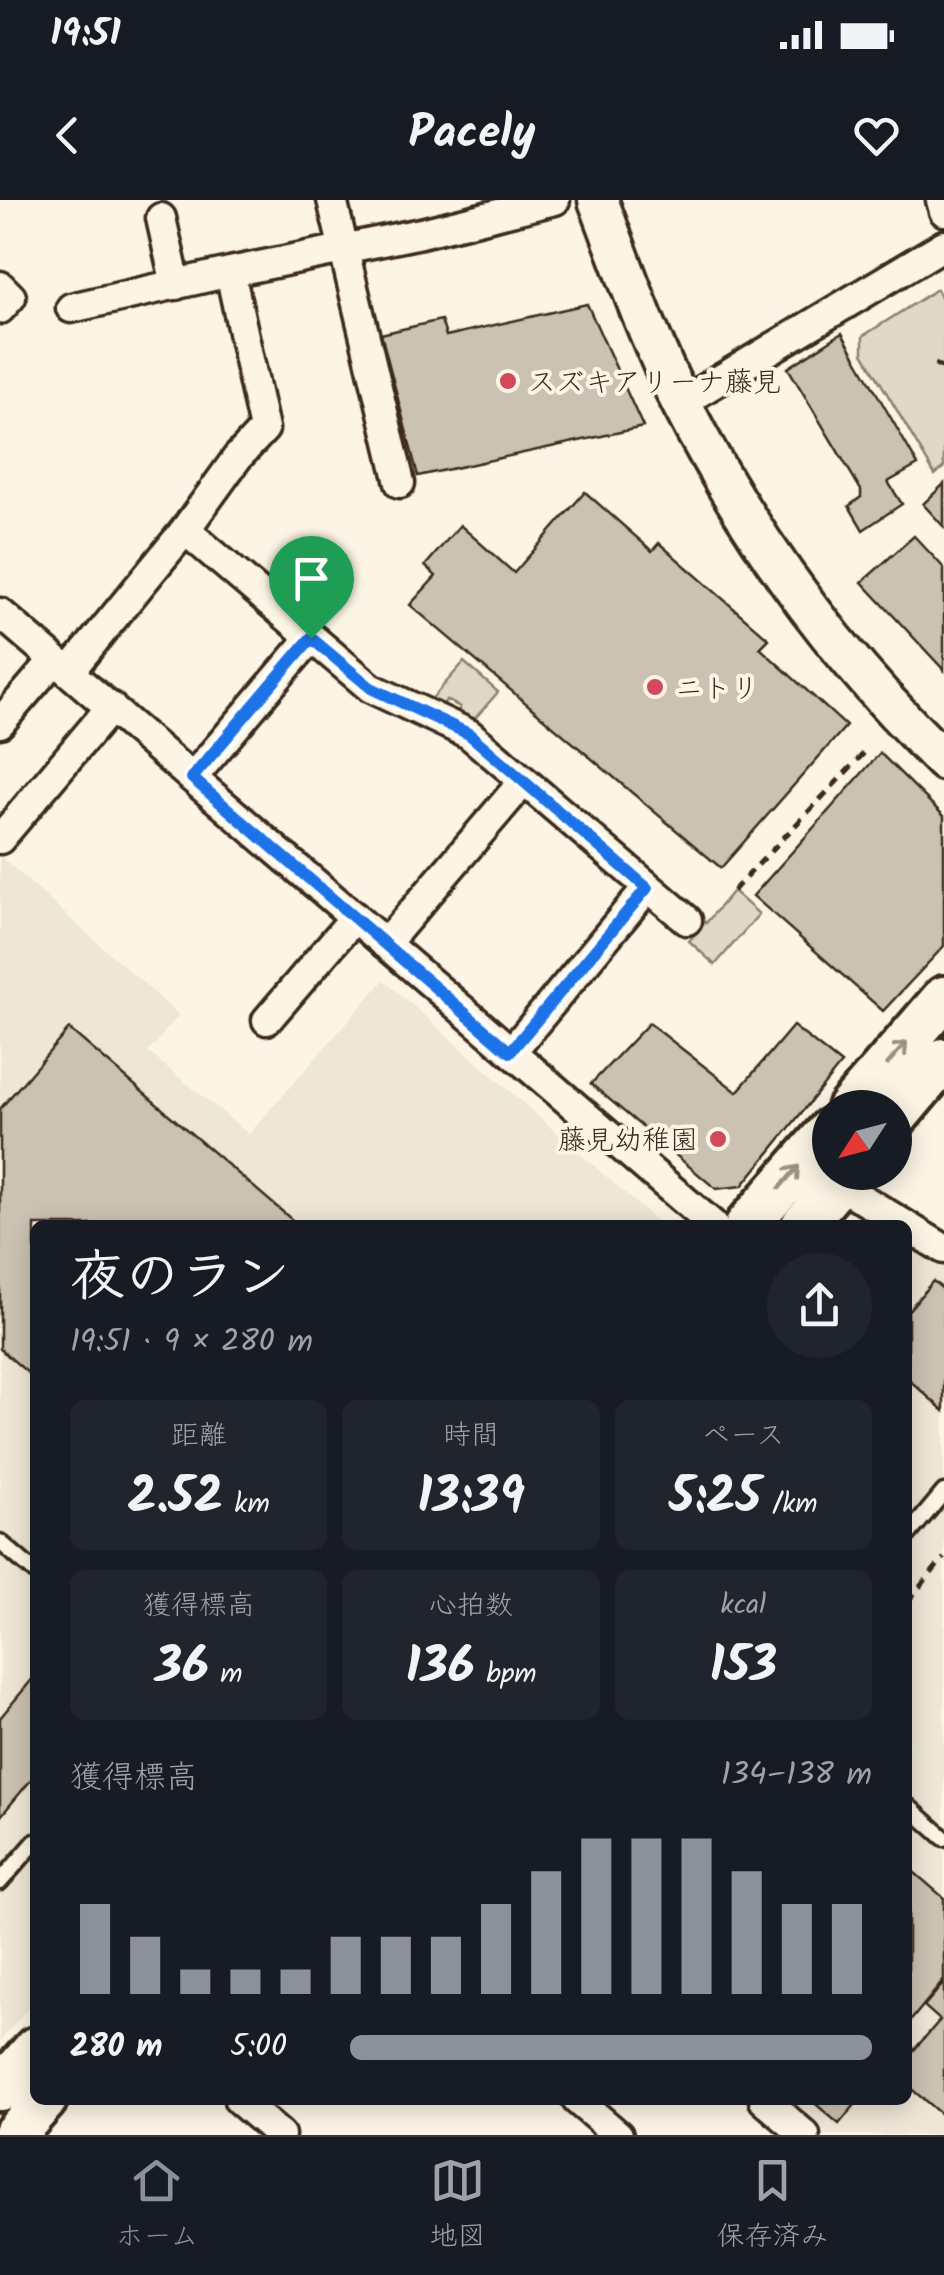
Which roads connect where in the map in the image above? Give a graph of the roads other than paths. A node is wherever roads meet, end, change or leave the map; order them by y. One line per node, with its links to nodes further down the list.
1 (332, 200): 8 (street)
2 (555, 200): 8 (street)
3 (598, 200): 14 (street)
4 (941, 200): 5 (street)
5 (944, 211)
6 (161, 218): 10 (street)
7 (944, 245): 14 (street)
8 (342, 250): 9 (street); 15 (street)
9 (230, 272): 10 (street); 16 (street)
10 (176, 285): 12 (street)
11 (0, 286): 13 (street)
12 (71, 308)
13 (0, 309)
14 (681, 403): 22 (street)
15 (400, 483)
16 (185, 530): 18 (street); 19 (street)
17 (0, 613): 19 (street)
18 (311, 638): 23 (street); 24 (street)
19 (61, 666): 20 (street); 21 (street)
20 (111, 708): 23 (street); 25 (street)
21 (0, 723)
22 (944, 761)
23 (192, 778): 27 (street)
24 (523, 782): 26 (street); 29 (street)
25 (0, 839)
26 (647, 888): 28 (street); 32 (street)
27 (355, 917): 29 (street); 31 (street)
28 (686, 920)
29 (385, 944): 32 (street)
30 (944, 998): 34 (main road, one-way to 30)
31 (267, 1020)
32 (510, 1052): 39 (street)
33 (944, 1060): 35 (main road)
34 (865, 1090)
35 (912, 1098)
36 (812, 1151): 40 (main road, one-way to 36)
37 (833, 1190): 41 (main road)
38 (859, 1190): 42 (street)
39 (708, 1220)
40 (751, 1220)
41 (807, 1220)
42 (898, 1220)
43 (912, 1230): 44 (street)
44 (944, 1249)
45 (944, 1492): 46 (lane)
46 (912, 1529)
47 (0, 1542): 48 (lane)
48 (30, 1568)
49 (912, 1810): 50 (lane)
50 (944, 1838)
51 (30, 1848): 52 (lane)
52 (0, 1882)
53 (30, 2055): 54 (main road)
54 (0, 2090)
55 (41, 2105): 59 (main road)
56 (245, 2105): 60 (street)
57 (583, 2105): 61 (street)
58 (770, 2105): 62 (street)
59 (14, 2135)
60 (280, 2135)
61 (618, 2135)
62 (805, 2135)

